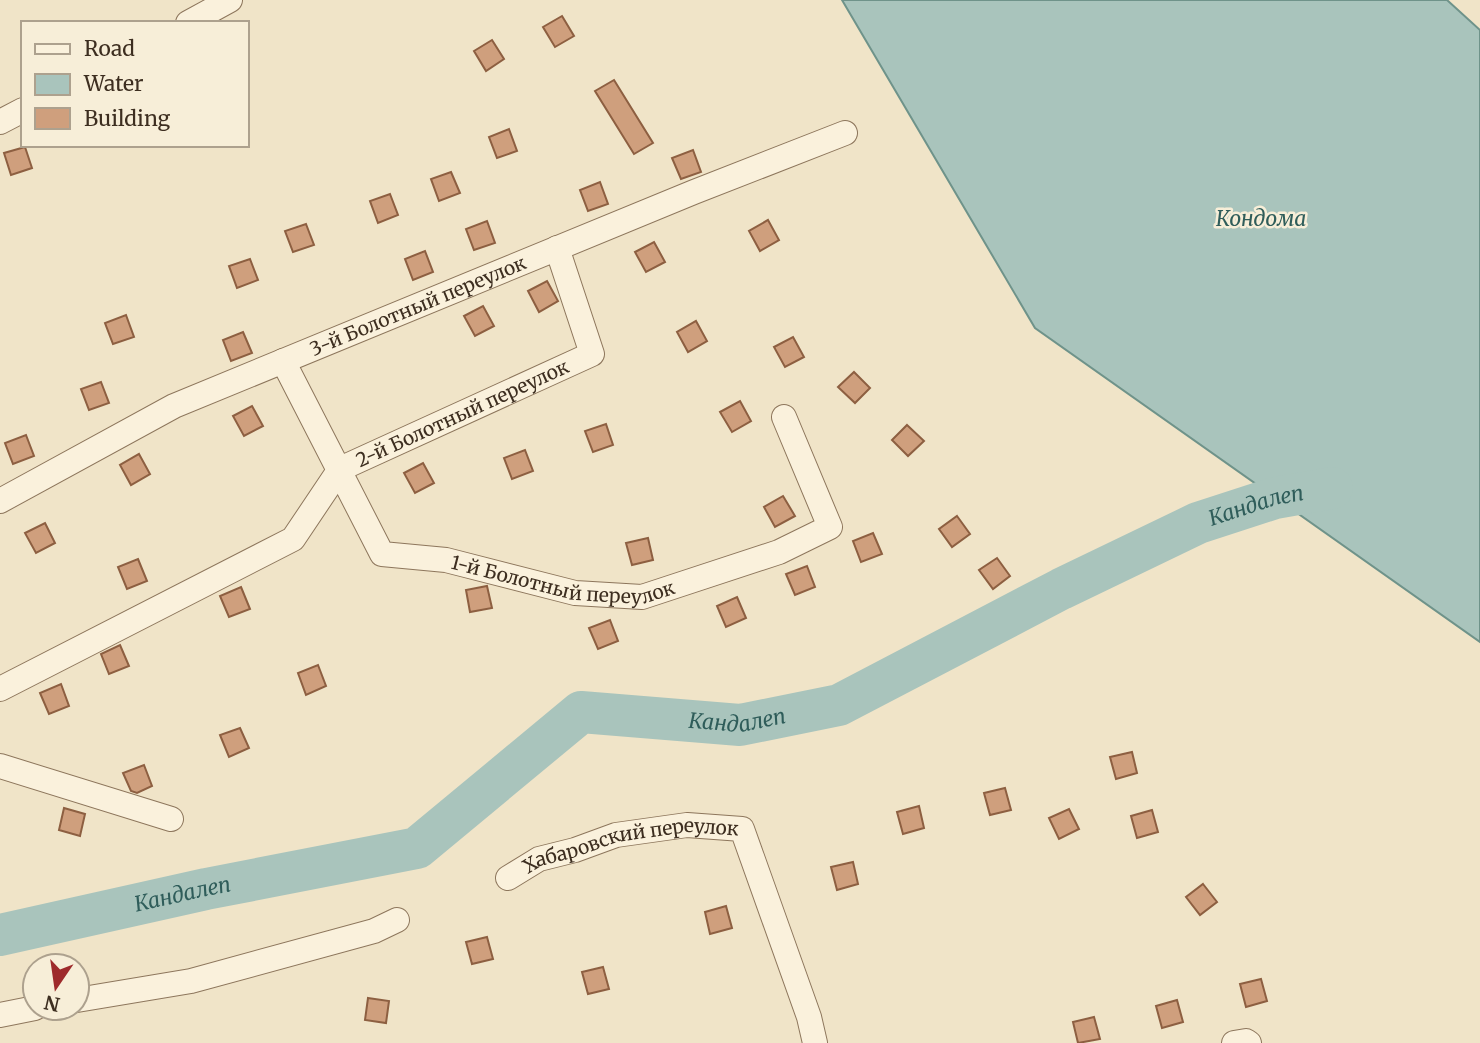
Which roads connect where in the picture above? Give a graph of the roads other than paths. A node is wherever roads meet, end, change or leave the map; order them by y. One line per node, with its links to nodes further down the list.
1 (230, 0): 2 (street)
2 (192, 21)
3 (21, 111): 4 (street)
4 (0, 121)
5 (845, 133): 6 (street, 3-й Болотный переулок)
6 (557, 248): 7 (street, 3-й Болотный переулок); 9 (street, 2-й Болотный переулок)
7 (283, 361): 9 (street, 1-й Болотный переулок); 10 (street, 3-й Болотный переулок)
8 (784, 417): 9 (street, 1-й Болотный переулок)
9 (340, 469): 11 (street, 2-й Болотный переулок)
10 (0, 501)
11 (0, 689)
12 (0, 766): 13 (street)
13 (172, 819)
14 (508, 878): 19 (street, Хабаровский переулок)
15 (397, 920): 16 (street)
16 (91, 998)
17 (21, 1011): 18 (street)
18 (0, 1015)
19 (815, 1043)

